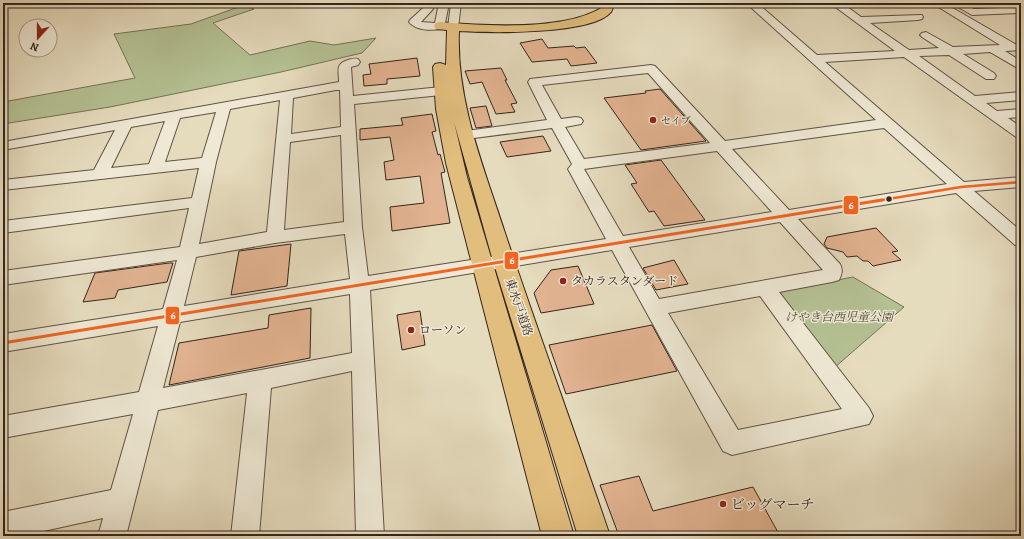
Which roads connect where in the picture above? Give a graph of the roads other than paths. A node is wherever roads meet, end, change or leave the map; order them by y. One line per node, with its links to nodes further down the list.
1 (427, 3): 13 (street)
2 (444, 3): 13 (street)
3 (456, 3): 13 (street)
4 (601, 3): 13 (highway)
5 (608, 3): 13 (highway)
6 (751, 3): 22 (street)
7 (835, 3): 12 (street)
8 (937, 3): 17 (street)
9 (956, 3): 10 (street)
10 (1021, 10)
11 (918, 17): 12 (street)
12 (859, 20): 21 (street)
13 (449, 26): 26 (highway, 東水戸道路); 40 (highway, 東水戸道路)
14 (926, 35): 20 (street)
15 (974, 38): 18 (street)
16 (953, 39): 19 (street)
17 (1018, 48): 18 (street)
18 (992, 49): 19 (street); 24 (street)
19 (971, 50): 20 (street)
20 (952, 51): 21 (street); 25 (street)
21 (906, 54): 22 (street); 30 (street)
22 (815, 59): 36 (street)
23 (354, 62): 27 (street)
24 (1021, 66)
25 (990, 76)
26 (441, 91): 27 (street); 60 (highway, 東水戸道路)
27 (346, 94): 28 (street); 39 (street)
28 (287, 95): 31 (street); 42 (street)
29 (1021, 96): 30 (street)
30 (973, 100): 33 (street)
31 (224, 107): 34 (street); 45 (street)
32 (1021, 113): 33 (street)
33 (994, 115): 41 (street)
34 (174, 116): 38 (street); 47 (street)
35 (576, 121): 37 (street)
36 (887, 123): 44 (street); 51 (street)
37 (556, 124): 40 (street); 44 (street); 46 (street)
38 (125, 125): 43 (street); 48 (street)
39 (348, 130): 42 (street); 55 (street)
40 (466, 134): 60 (highway, 東水戸道路)
41 (1021, 134)
42 (283, 139): 56 (street)
43 (3, 146)
44 (722, 146): 46 (street); 53 (street)
45 (208, 162): 47 (street); 52 (street)
46 (580, 164): 58 (street)
47 (155, 168): 48 (street)
48 (100, 174): 50 (street)
49 (1021, 182): 51 (street)
50 (3, 185)
51 (961, 187): 53 (street); 57 (street)
52 (198, 202): 54 (street); 59 (street)
53 (786, 217): 58 (street); 63 (street)
54 (3, 227)
55 (353, 227): 56 (street); 62 (street)
56 (275, 237): 59 (street)
57 (1021, 241)
58 (619, 244): 60 (street); 64 (street)
59 (188, 252): 61 (street); 65 (street)
60 (493, 264): 62 (street); 76 (highway, 東水戸道路); 77 (highway, 東水戸道路)
61 (3, 278)
62 (360, 286): 65 (street); 67 (street)
63 (765, 288): 64 (street); 64 (street)
64 (654, 308)
65 (170, 316): 66 (street); 69 (street)
66 (3, 343)
67 (363, 360): 68 (street); 75 (street)
68 (260, 381): 69 (street); 74 (street)
69 (149, 400): 70 (street); 71 (street)
70 (3, 427)
71 (121, 501): 72 (street); 73 (street)
72 (3, 526)
73 (112, 536)
74 (245, 536)
75 (370, 536)
76 (558, 536)
77 (594, 536)

